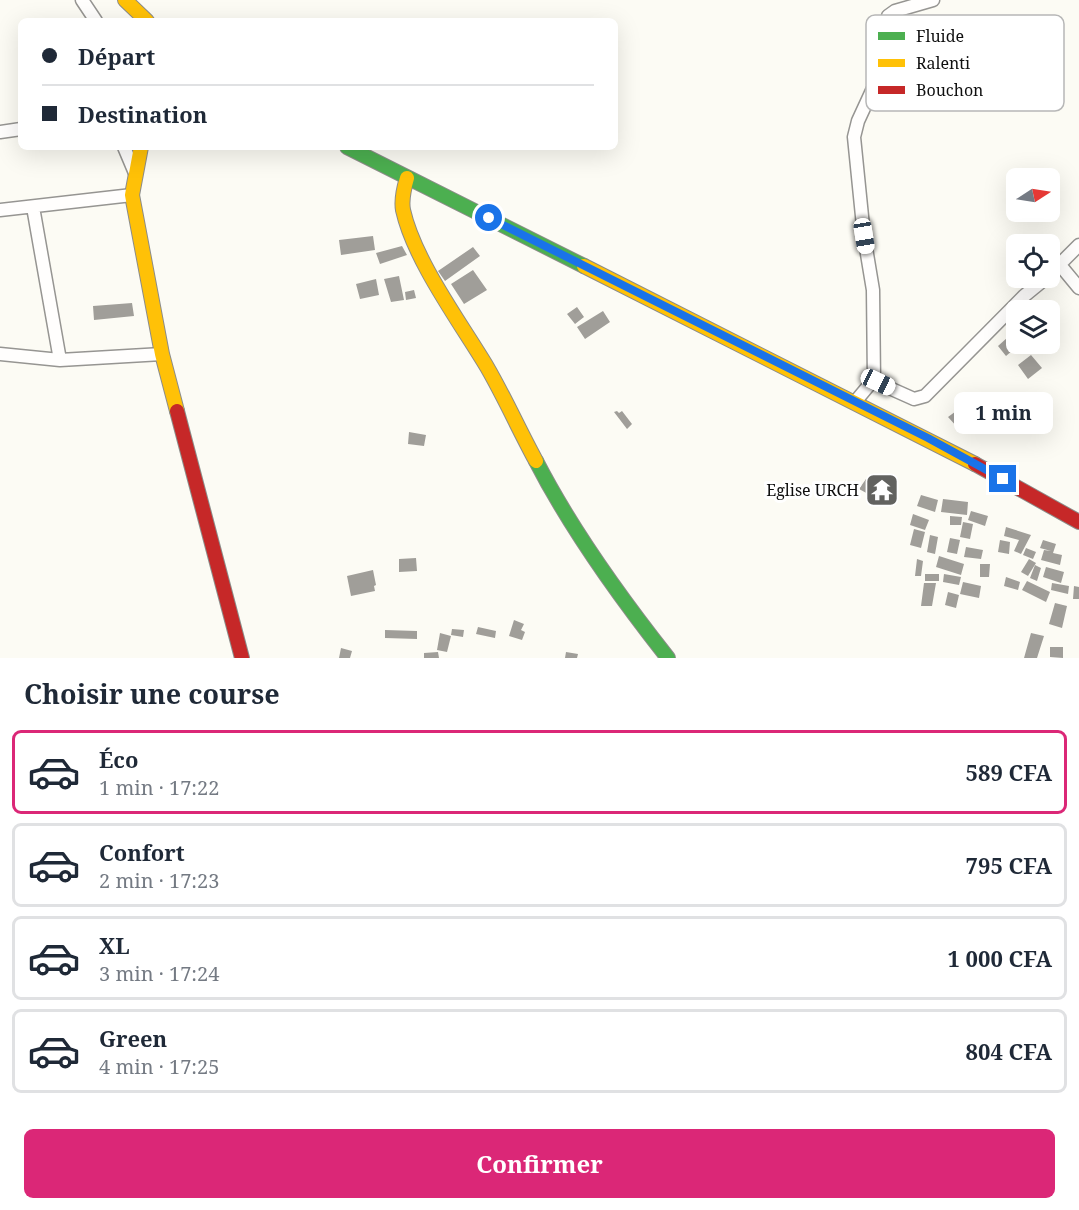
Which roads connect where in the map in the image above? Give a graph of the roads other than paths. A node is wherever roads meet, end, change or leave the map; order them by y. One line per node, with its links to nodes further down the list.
1 (82, 0): 5 (street)
2 (125, 0): 6 (street)
3 (933, 0): 4 (street)
4 (889, 15)
5 (94, 18)
6 (144, 18)
7 (866, 104): 25 (street)
8 (18, 129): 9 (street)
9 (0, 132)
10 (125, 150): 13 (street)
11 (140, 150): 13 (street)
12 (353, 150): 14 (street)
13 (135, 173): 15 (street)
14 (407, 178): 26 (street); 29 (street)
15 (132, 195): 16 (street); 23 (street)
16 (33, 207): 17 (street); 24 (street)
17 (0, 210)
18 (1079, 245): 19 (street)
19 (1060, 265): 21 (street)
20 (1034, 288): 25 (street)
21 (1079, 288)
22 (0, 354): 24 (street)
23 (162, 354): 24 (street); 28 (street)
24 (60, 360)
25 (874, 382): 26 (street)
26 (855, 402): 27 (street)
27 (1079, 522)
28 (242, 658)
29 (668, 658)

